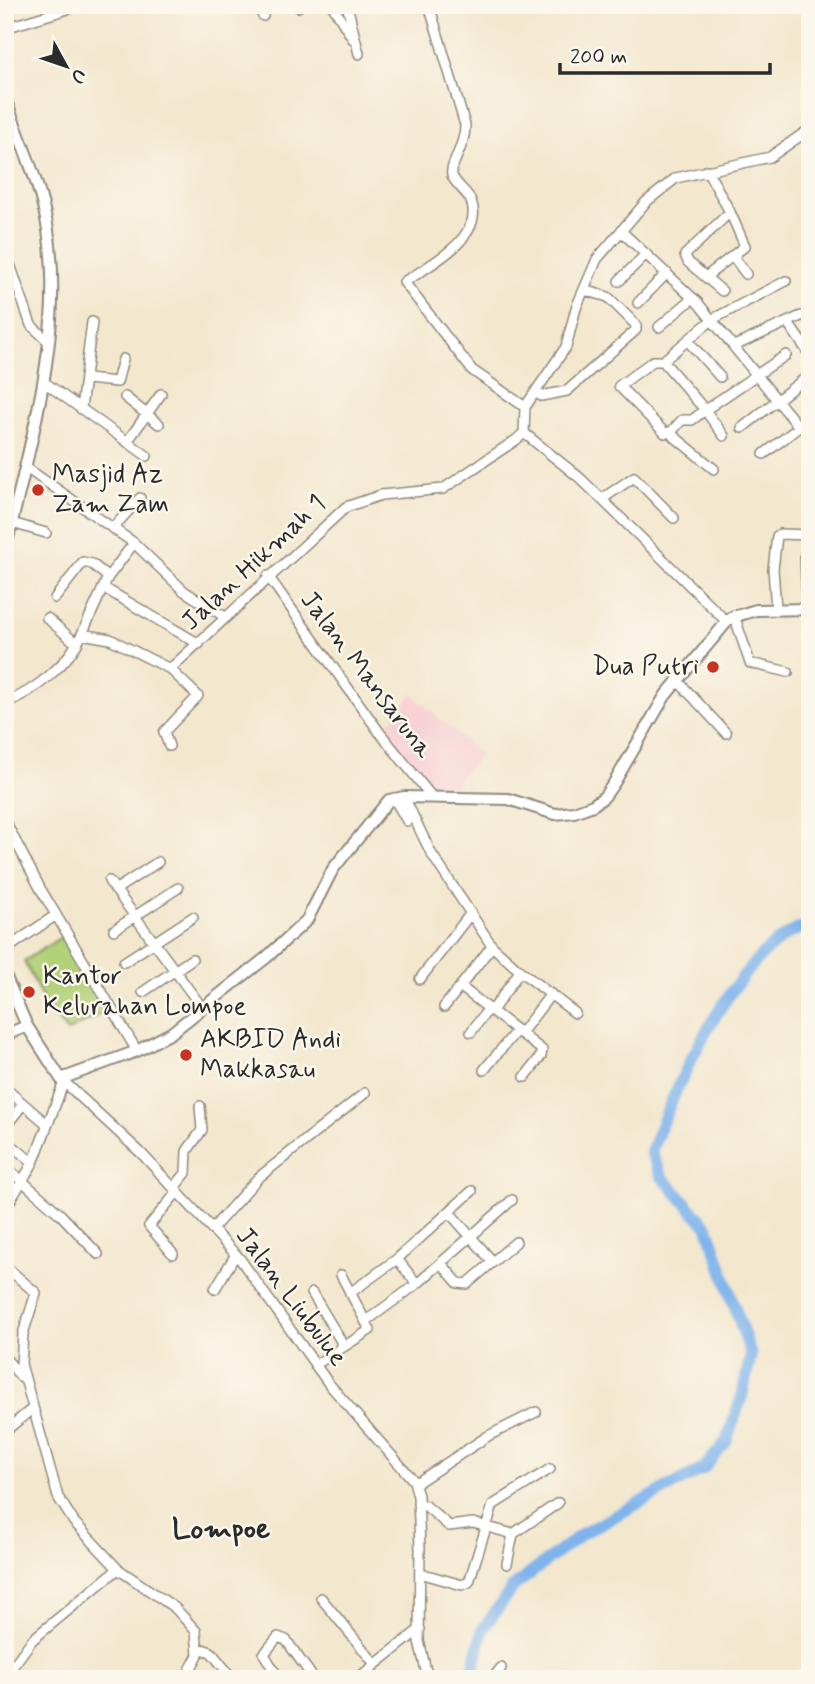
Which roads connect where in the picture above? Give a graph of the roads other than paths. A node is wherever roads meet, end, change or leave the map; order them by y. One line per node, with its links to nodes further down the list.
1 (81, 5): 7 (street)
2 (257, 5): 6 (street)
3 (332, 5): 8 (street)
4 (347, 5): 8 (street)
5 (429, 5): 48 (street)
6 (263, 16)
7 (5, 28)
8 (355, 39): 9 (street)
9 (359, 54)
10 (5, 98): 32 (street)
11 (808, 134): 12 (street)
12 (707, 170): 13 (street); 14 (street)
13 (730, 212): 17 (street); 20 (street)
14 (621, 230): 16 (street); 23 (street)
15 (6, 253): 32 (street)
16 (646, 254): 18 (street); 21 (street)
17 (733, 256): 19 (street); 20 (street)
18 (667, 274): 25 (street); 26 (street)
19 (746, 274)
20 (707, 276): 24 (street)
21 (619, 281)
22 (786, 281): 28 (street)
23 (584, 290): 44 (street); 44 (street)
24 (722, 291)
25 (693, 298): 28 (street); 31 (street)
26 (638, 303)
27 (801, 316): 30 (street)
28 (713, 320): 33 (street); 34 (street)
29 (92, 322): 41 (street)
30 (788, 323): 34 (street); 36 (street)
31 (659, 327)
32 (48, 341): 43 (street)
33 (688, 341): 38 (street); 40 (street)
34 (734, 345): 39 (street)
35 (786, 355): 39 (street)
36 (810, 355)
37 (123, 359): 41 (street)
38 (663, 361): 50 (street); 57 (street)
39 (757, 373): 47 (street); 50 (street)
40 (720, 377)
41 (86, 379): 49 (street)
42 (804, 379): 47 (street)
43 (44, 382): 49 (street); 62 (street)
44 (536, 392): 48 (street)
45 (161, 394): 51 (street)
46 (125, 397): 51 (street)
47 (778, 399): 54 (street); 55 (street)
48 (525, 407): 56 (street)
49 (81, 409): 59 (street)
50 (705, 410): 57 (street); 58 (street)
51 (146, 413): 53 (street); 59 (street)
52 (810, 419): 54 (street)
53 (159, 424)
54 (799, 427): 60 (street)
55 (742, 428)
56 (524, 433): 65 (street); 74 (street, Jalan Hikmah 1)
57 (670, 433): 63 (street)
58 (724, 436)
59 (127, 442): 61 (street)
60 (764, 454)
61 (147, 456)
62 (25, 467): 67 (street); 68 (street)
63 (714, 470)
64 (140, 498): 68 (street)
65 (601, 499): 66 (street); 82 (street)
66 (674, 518)
67 (9, 525): 69 (street); 72 (street)
68 (113, 528): 71 (street)
69 (46, 533)
70 (810, 535): 78 (street)
71 (134, 543): 75 (street); 80 (street)
72 (5, 551)
73 (805, 554): 79 (street)
74 (268, 576): 80 (street, Jalan Hikmah 1); 93 (street, Jalan Mansaruna)
75 (108, 577): 76 (street); 77 (street)
76 (104, 588): 83 (street); 84 (street)
77 (55, 598)
78 (776, 609): 79 (street); 82 (street)
79 (808, 609)
80 (225, 617): 84 (street, Jalan Hikmah 1)
81 (47, 618): 85 (street)
82 (730, 618): 87 (street); 88 (street)
83 (82, 634): 85 (street); 86 (street)
84 (199, 643): 86 (street, Jalan Hikmah 1)
85 (77, 644): 89 (street)
86 (170, 669): 91 (street)
87 (788, 672)
88 (677, 680): 90 (street); 93 (street)
89 (5, 703)
90 (726, 733)
91 (169, 746)
92 (399, 797): 93 (street); 98 (street); 116 (street)
93 (432, 797)
94 (5, 821): 95 (street)
95 (8, 834): 99 (street)
96 (158, 862): 101 (street)
97 (178, 887): 101 (street)
98 (471, 914): 104 (street); 111 (street)
99 (56, 915): 105 (street); 123 (street)
100 (193, 917): 103 (street)
101 (136, 918): 102 (street); 103 (street)
102 (114, 930)
103 (154, 942): 107 (street); 108 (street)
104 (492, 946): 109 (street); 112 (street)
105 (5, 950)
106 (192, 959): 108 (street)
107 (124, 962)
108 (174, 970): 113 (street); 116 (street)
109 (520, 971): 114 (street); 117 (street)
110 (5, 975): 119 (street)
111 (420, 979)
112 (461, 987): 115 (street); 117 (street)
113 (143, 992)
114 (551, 994): 118 (street); 120 (street)
115 (444, 1007)
116 (203, 1009): 123 (street)
117 (490, 1009): 120 (street); 121 (street)
118 (575, 1013)
119 (27, 1026): 122 (street); 126 (street)
120 (519, 1031): 124 (street); 125 (street)
121 (471, 1032)
122 (5, 1035)
123 (137, 1051): 126 (street)
124 (484, 1070)
125 (525, 1077)
126 (62, 1081): 131 (street); 137 (street, Jalan Liubulue)
127 (5, 1088): 129 (street)
128 (365, 1093): 142 (street)
129 (23, 1104): 131 (street); 132 (street)
130 (200, 1106): 137 (street)
131 (47, 1125): 134 (street)
132 (5, 1127)
133 (5, 1151): 134 (street)
134 (33, 1163): 136 (street)
135 (5, 1166): 136 (street)
136 (23, 1180): 140 (street); 145 (street)
137 (176, 1190): 142 (street, Jalan Liubulue); 146 (street)
138 (472, 1191): 141 (street)
139 (512, 1200): 143 (street)
140 (5, 1209)
141 (449, 1212): 143 (street); 148 (street)
142 (213, 1227): 147 (street, Jalan Liubulue)
143 (470, 1237): 149 (street); 150 (street)
144 (516, 1242): 149 (street)
145 (98, 1254)
146 (173, 1254)
147 (236, 1254): 154 (street); 160 (street, Jalan Liubulue)
148 (397, 1259): 153 (street); 156 (street)
149 (493, 1262): 150 (street)
150 (441, 1263): 153 (street)
151 (5, 1266): 161 (street)
152 (341, 1275): 156 (street)
153 (417, 1284): 157 (street)
154 (215, 1289)
155 (312, 1293): 158 (street)
156 (351, 1293): 157 (street)
157 (366, 1321): 158 (street)
158 (344, 1346): 160 (street)
159 (5, 1358): 161 (street)
160 (315, 1365): 166 (street, Jalan Liubulue)
161 (23, 1379): 162 (street)
162 (32, 1409): 164 (street); 172 (street)
163 (536, 1412): 166 (street)
164 (5, 1430)
165 (550, 1469): 169 (street)
166 (415, 1484): 168 (street)
167 (558, 1503): 170 (street)
168 (418, 1504): 169 (street); 173 (street)
169 (485, 1526): 170 (street); 173 (street)
170 (513, 1534): 171 (street)
171 (508, 1564)
172 (118, 1569): 176 (street); 179 (street)
173 (421, 1573): 175 (street)
174 (321, 1598): 177 (street)
175 (420, 1629): 177 (street); 185 (street)
176 (199, 1648): 180 (street); 181 (street)
177 (374, 1664): 184 (street)
178 (501, 1668): 186 (street)
179 (5, 1677)
180 (185, 1679)
181 (233, 1679)
182 (279, 1679): 183 (street)
183 (314, 1679)
184 (357, 1679)
185 (428, 1679)
186 (492, 1679)

